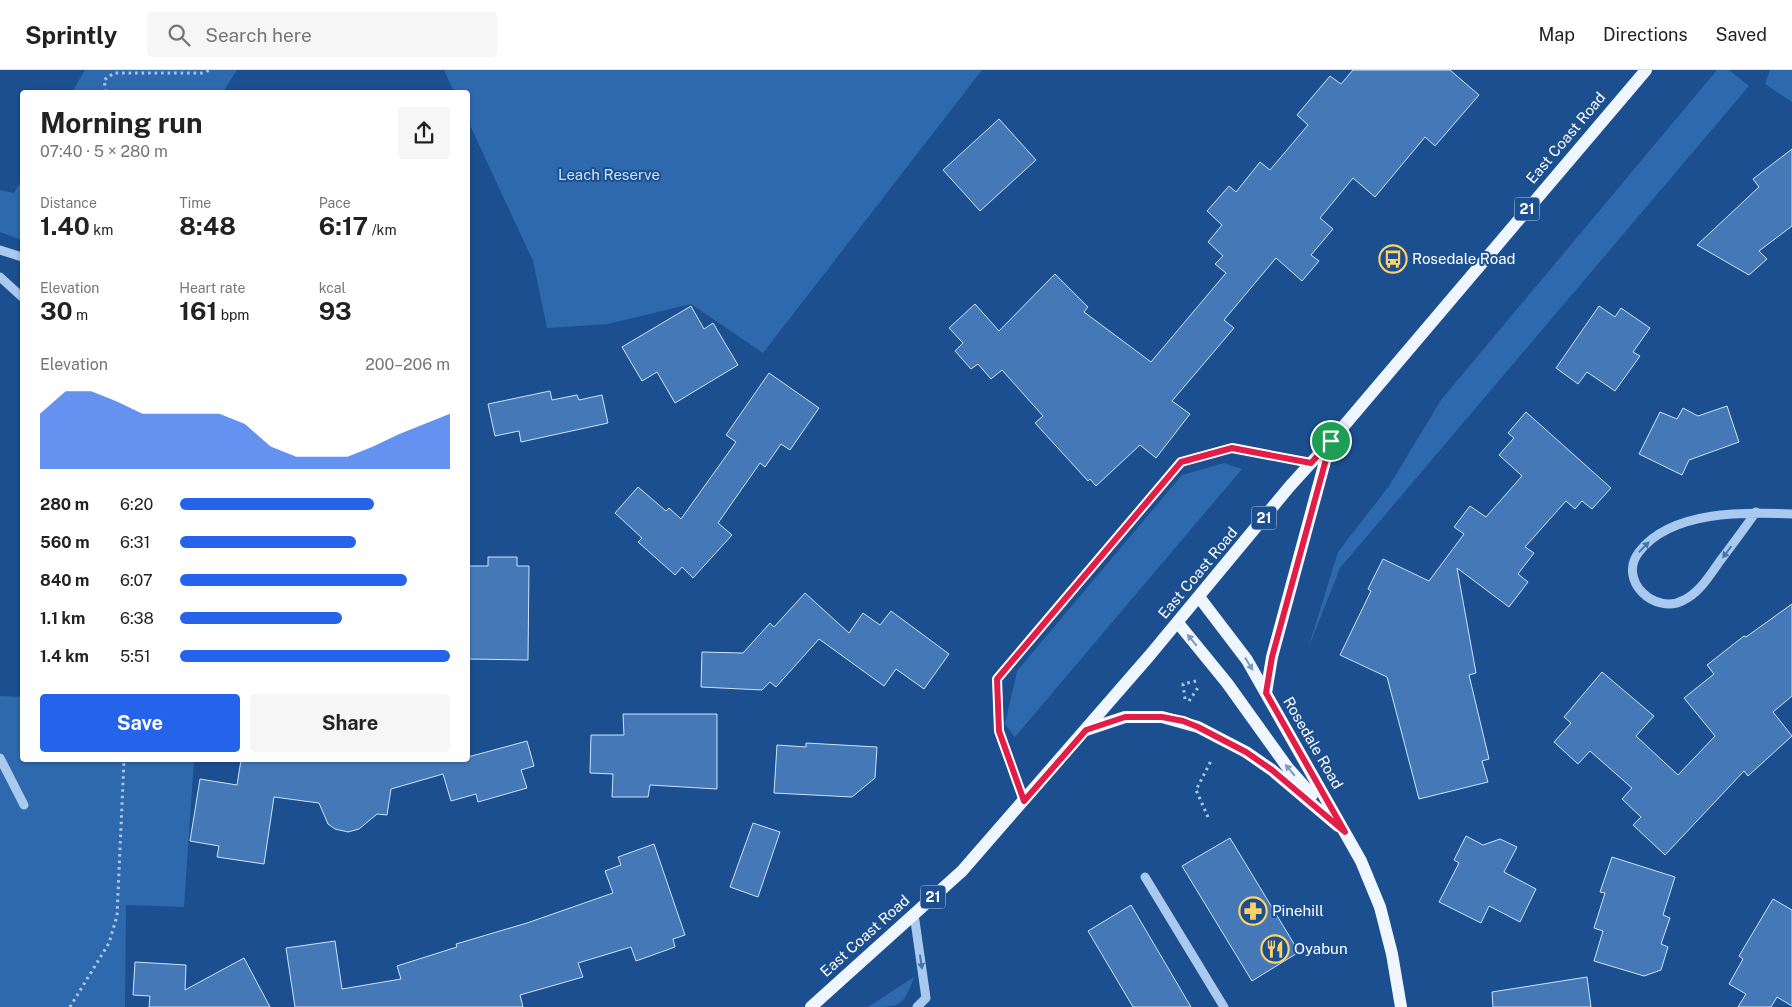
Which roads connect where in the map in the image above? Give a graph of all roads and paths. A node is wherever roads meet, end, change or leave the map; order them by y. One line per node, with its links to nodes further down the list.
1 (210, 70): 3 (path)
2 (1646, 70): 8 (main road, East Coast Road / 21)
3 (106, 90)
4 (0, 250): 5 (street)
5 (20, 256)
6 (0, 277): 7 (street)
7 (20, 295)
8 (1331, 441): 9 (main road, East Coast Road / 21); 16 (main road)
9 (1311, 463): 12 (main road, East Coast Road / 21); 21 (street)
10 (1756, 512): 10 (street, one-way to 10); 11 (street)
11 (1792, 514)
12 (1199, 597): 13 (main road, East Coast Road / 21); 16 (main road, Rosedale Road, one-way to 16)
13 (1178, 622): 17 (main road, East Coast Road / 21); 24 (main road, Rosedale Road, one-way to 13)
14 (1204, 679): 15 (path)
15 (1182, 684)
16 (1266, 693): 24 (main road, Rosedale Road)
17 (1086, 730): 21 (main road, East Coast Road / 21); 24 (main road)
18 (1214, 757): 23 (path)
19 (0, 758): 22 (street)
20 (124, 762): 27 (path)
21 (1024, 801): 26 (main road, East Coast Road / 21)
22 (24, 805)
23 (1208, 817)
24 (1345, 832): 31 (main road, Rosedale Road)
25 (1145, 877): 30 (street)
26 (914, 914): 28 (main road, East Coast Road / 21); 29 (street, one-way to 29)
27 (70, 1007)
28 (811, 1007)
29 (917, 1007)
30 (1224, 1007)
31 (1401, 1007)

